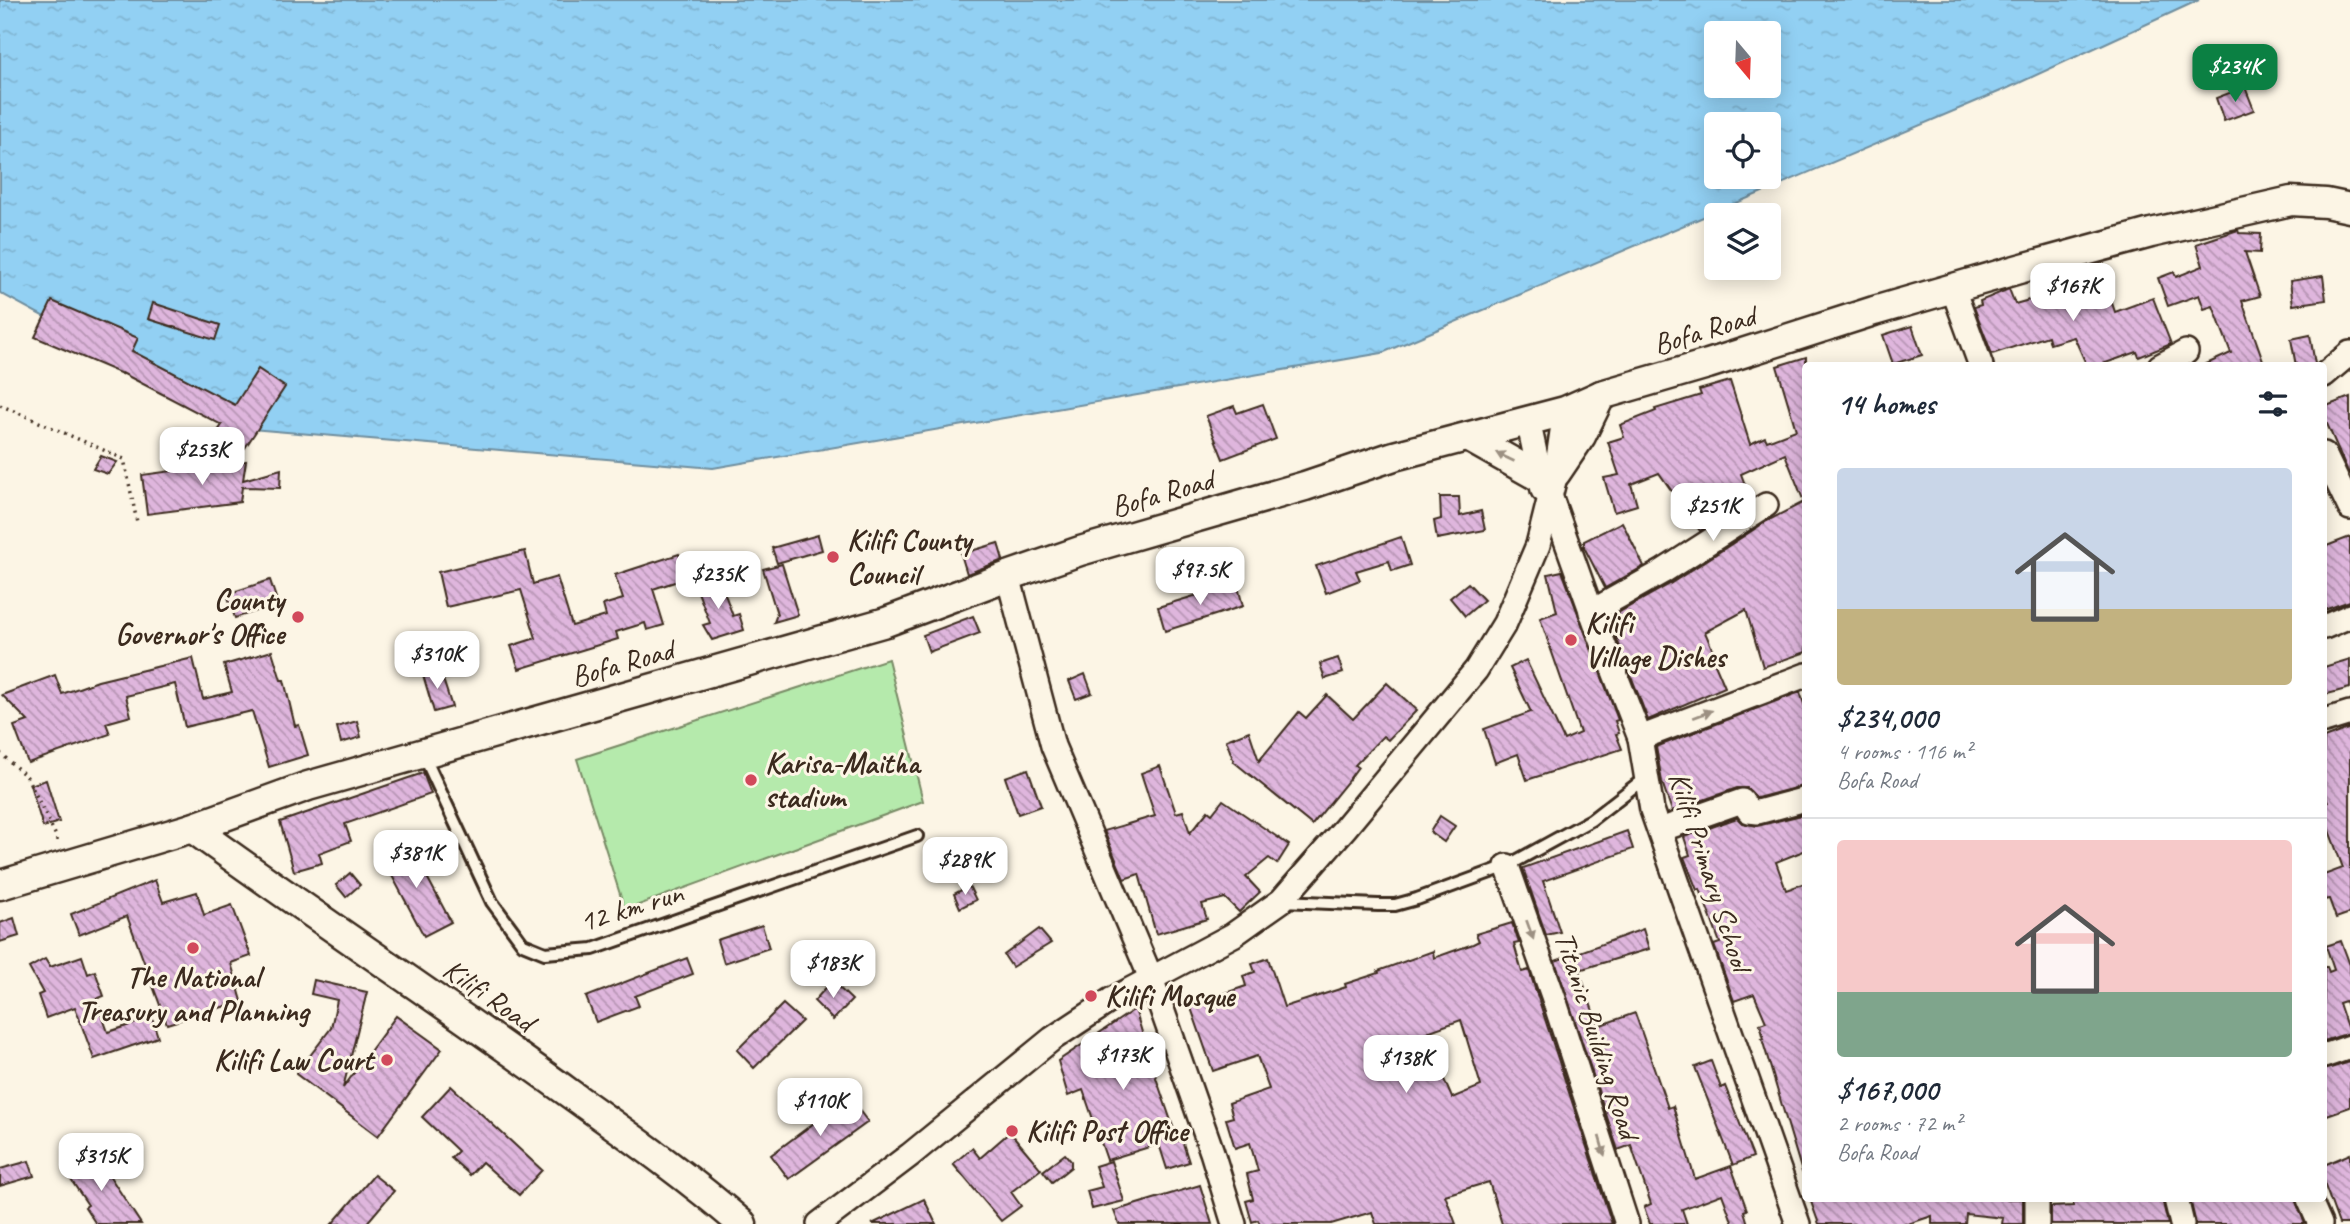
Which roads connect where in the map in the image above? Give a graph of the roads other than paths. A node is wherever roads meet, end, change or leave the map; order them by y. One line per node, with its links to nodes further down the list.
1 (2350, 208): 2 (street, Bofa Road)
2 (1952, 289): 5 (street); 8 (street, Bofa Road)
3 (2186, 352): 6 (street)
4 (2350, 354): 7 (street)
5 (1979, 362)
6 (2167, 362)
7 (2327, 373)
8 (1601, 395): 9 (street, Bofa Road); 13 (street)
9 (1565, 411): 10 (street, Bofa Road); 13 (street)
10 (1528, 420): 11 (street, Bofa Road); 13 (street, Kilifi Primary School)
11 (1468, 438): 13 (street, one-way to 11); 16 (street, Bofa Road)
12 (2327, 460): 15 (street)
13 (1548, 491): 17 (street, Kilifi Primary School); 32 (street)
14 (1766, 505): 17 (street)
15 (2350, 508)
16 (1008, 576): 24 (street, Bofa Road); 33 (street)
17 (1591, 612): 23 (street, Kilifi Primary School)
18 (2350, 616): 19 (street)
19 (2327, 626)
20 (1802, 677): 23 (street, one-way to 20)
21 (2350, 713): 22 (street)
22 (2327, 720)
23 (1640, 738): 25 (street, Kilifi Primary School)
24 (423, 753): 27 (street, Bofa Road); 29 (lane, 12 km run)
25 (1645, 778): 28 (street, Kilifi Primary School); 30 (lane)
26 (1802, 800): 28 (street)
27 (192, 828): 31 (street, Bofa Road); 39 (street, Kilifi Road)
28 (1660, 830): 43 (street, Kilifi Primary School)
29 (917, 836)
30 (1507, 866): 32 (lane); 42 (street, Titanic Building Road, one-way to 42)
31 (0, 885)
32 (1281, 901): 33 (street)
33 (1151, 978): 40 (street); 41 (street)
34 (2350, 1047): 35 (street)
35 (2327, 1055)
36 (2036, 1202): 44 (street)
37 (2177, 1202): 45 (street)
38 (2310, 1202): 46 (street)
39 (742, 1224)
40 (819, 1224)
41 (1234, 1224)
42 (1627, 1224)
43 (1798, 1224)
44 (2037, 1224)
45 (2182, 1224)
46 (2320, 1224)

